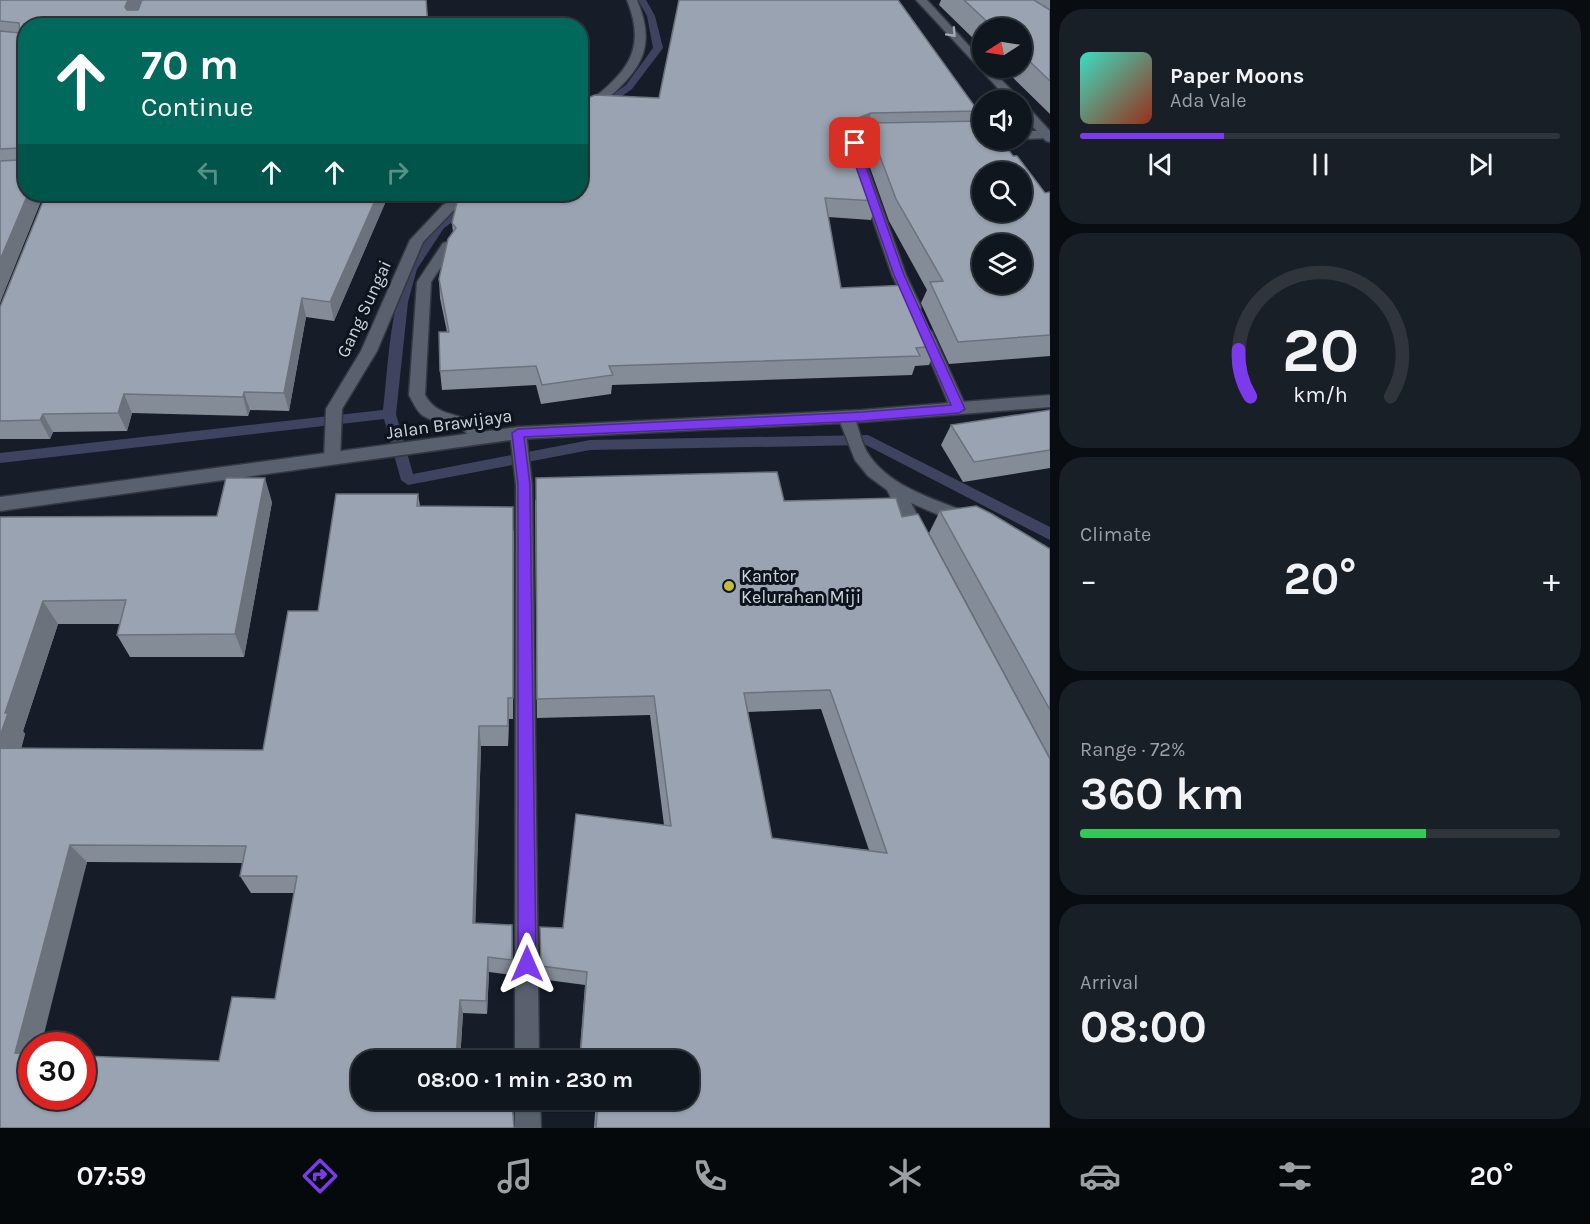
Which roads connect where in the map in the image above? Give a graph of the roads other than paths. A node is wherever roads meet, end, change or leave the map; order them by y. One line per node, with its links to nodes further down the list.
1 (632, 0): 6 (street)
2 (921, 0): 3 (street, one-way to 3)
3 (972, 55)
4 (994, 78): 5 (street)
5 (1005, 90)
6 (588, 109)
7 (1032, 119): 9 (street)
8 (1032, 135): 9 (street)
9 (1048, 136)
10 (901, 137): 14 (street)
11 (458, 201): 18 (street, Gang Sungai)
12 (448, 246): 16 (street)
13 (1050, 401): 14 (street, Jalan Brawijaya)
14 (959, 409): 15 (street, Jalan Brawijaya)
15 (846, 417): 17 (street, Jalan Brawijaya); 19 (street)
16 (480, 438): 17 (street, Jalan Brawijaya); 18 (street, Jalan Brawijaya)
17 (519, 439): 23 (street)
18 (341, 458): 20 (street, Jalan Brawijaya)
19 (894, 488): 21 (street); 22 (street)
20 (0, 504)
21 (987, 528)
22 (928, 551)
23 (527, 1050)
24 (528, 1110): 25 (street)
25 (528, 1128)

